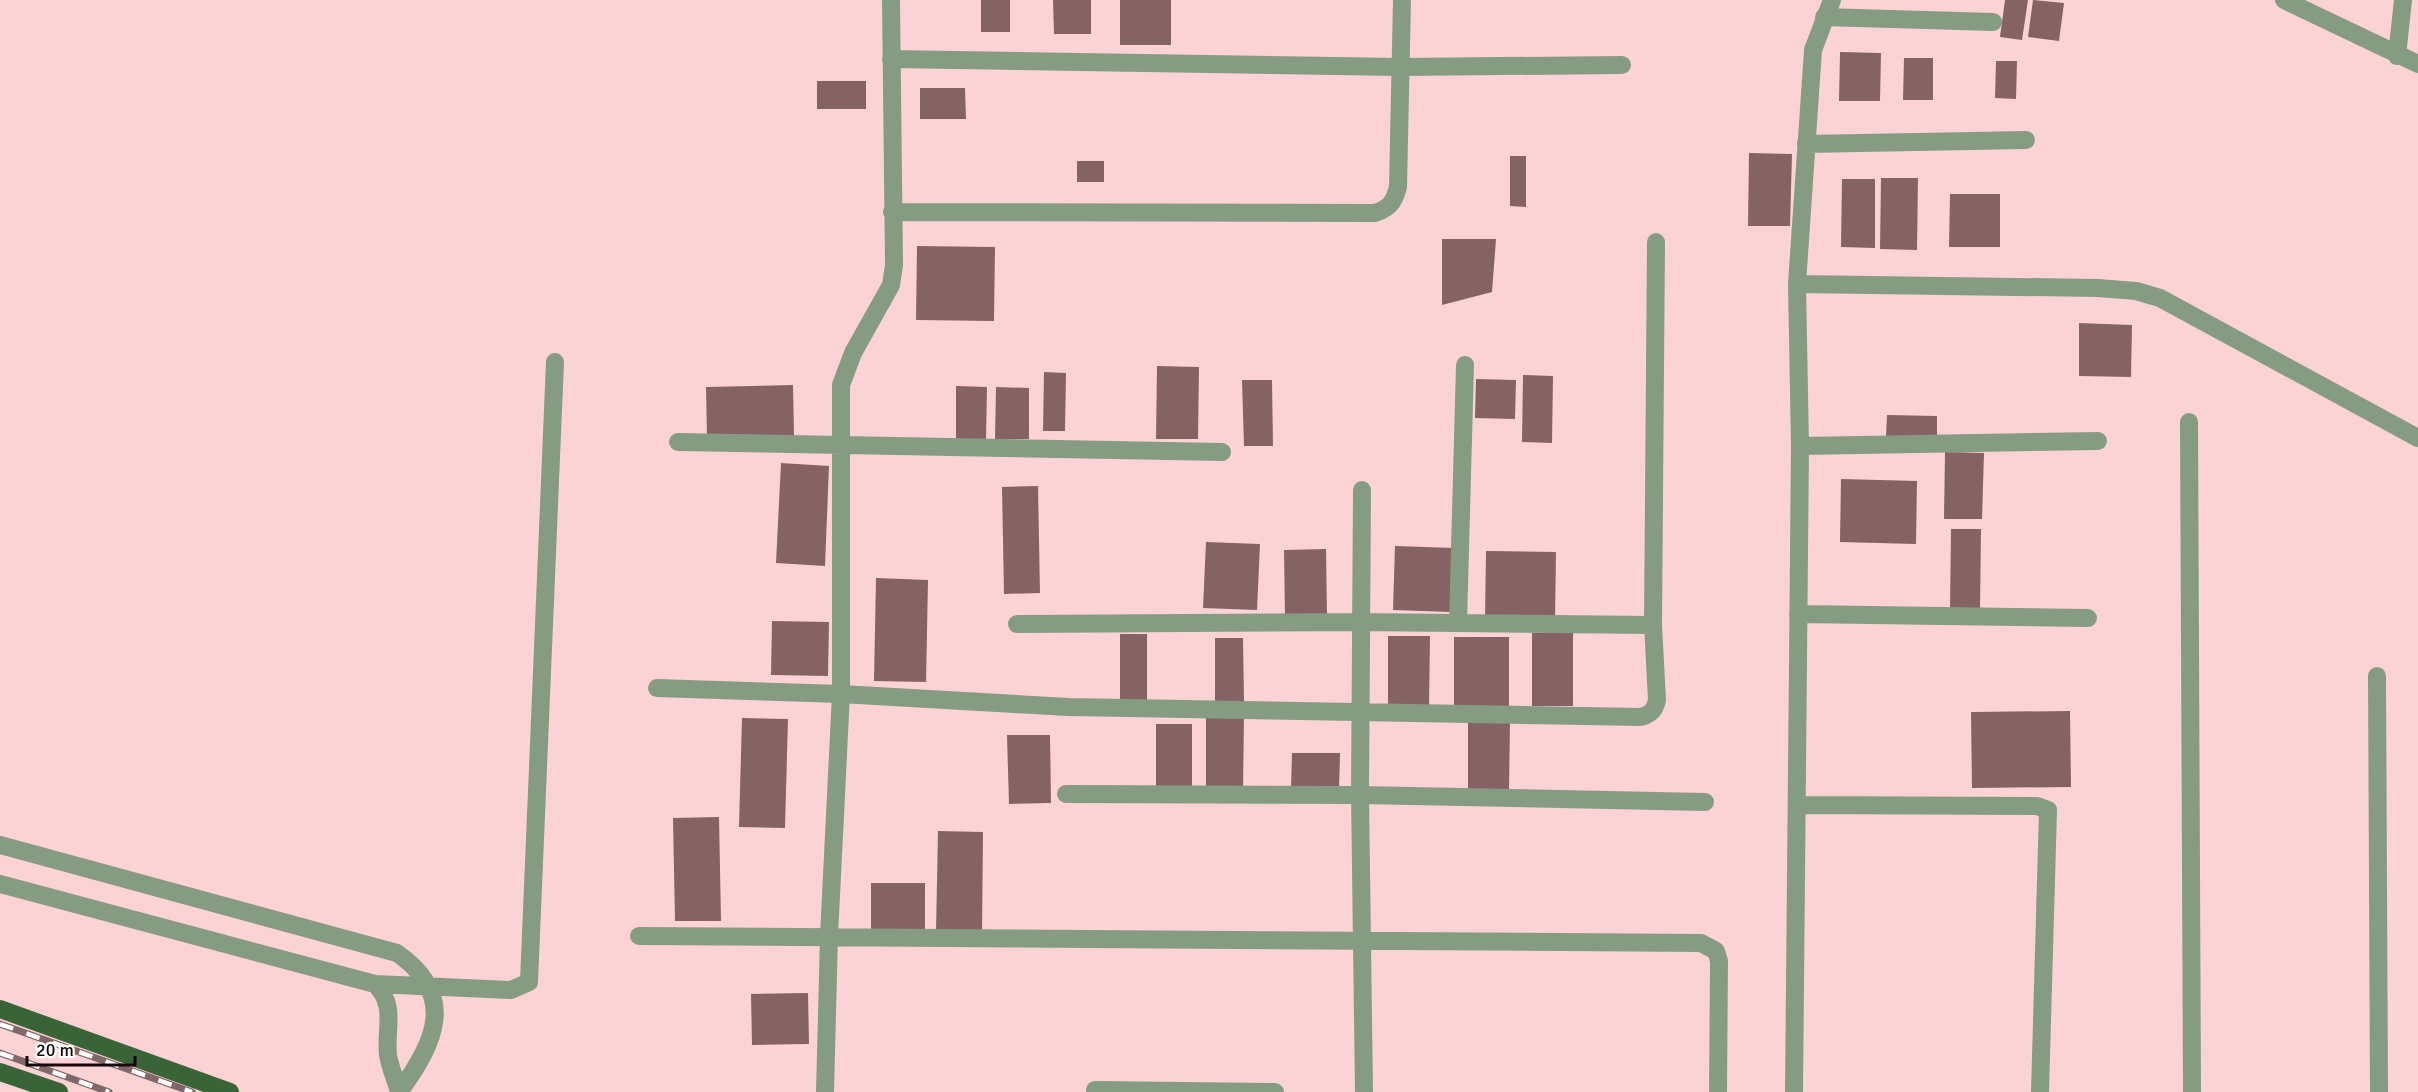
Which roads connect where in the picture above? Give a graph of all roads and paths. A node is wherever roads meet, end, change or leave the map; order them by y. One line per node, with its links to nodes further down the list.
1 (891, 0): 9 (street)
2 (1402, 0): 12 (street)
3 (1832, 0): 6 (street)
4 (2284, 0): 8 (street)
5 (2403, 0): 8 (street)
6 (1824, 17): 7 (street); 14 (street)
7 (1992, 22)
8 (2397, 56): 10 (street)
9 (891, 59): 12 (street); 15 (street)
10 (2418, 64)
11 (1622, 65): 12 (street)
12 (1400, 67): 15 (street)
13 (2026, 140): 14 (street)
14 (1806, 144): 17 (street)
15 (892, 212): 24 (street)
16 (1656, 242): 33 (street)
17 (1797, 284): 21 (street); 25 (street)
18 (555, 362): 48 (street)
19 (1465, 365): 31 (street)
20 (2189, 422): 61 (street)
21 (2418, 438)
22 (2098, 441): 25 (street)
23 (678, 442): 24 (street)
24 (840, 445): 26 (street); 36 (street)
25 (1800, 446): 28 (street)
26 (1222, 452)
27 (1362, 490): 30 (street)
28 (1798, 614): 29 (street); 41 (street)
29 (2088, 618)
30 (1360, 622): 31 (street); 32 (street); 37 (street)
31 (1458, 623): 33 (street)
32 (1017, 624)
33 (1653, 625): 37 (street)
34 (2377, 676): 62 (street)
35 (657, 688): 36 (street)
36 (841, 694): 37 (street); 45 (street)
37 (1360, 711): 39 (street)
38 (1066, 794): 39 (street)
39 (1360, 795): 40 (street); 46 (street)
40 (1705, 802)
41 (1797, 805): 59 (street); 60 (street)
42 (0, 845): 48 (street)
43 (0, 884): 47 (street)
44 (639, 936): 45 (street)
45 (829, 936): 46 (street); 55 (street)
46 (1361, 940): 57 (street); 58 (street)
47 (375, 984): 48 (street); 54 (street)
48 (429, 985): 54 (street)
49 (0, 1009): 53 (main road)
50 (0, 1072): 52 (main road)
51 (1095, 1090): 56 (street)
52 (59, 1092)
53 (230, 1092)
54 (399, 1092)
55 (825, 1092)
56 (1275, 1092)
57 (1364, 1092)
58 (1719, 1092)
59 (1794, 1092)
60 (2040, 1092)
61 (2192, 1092)
62 (2379, 1092)

